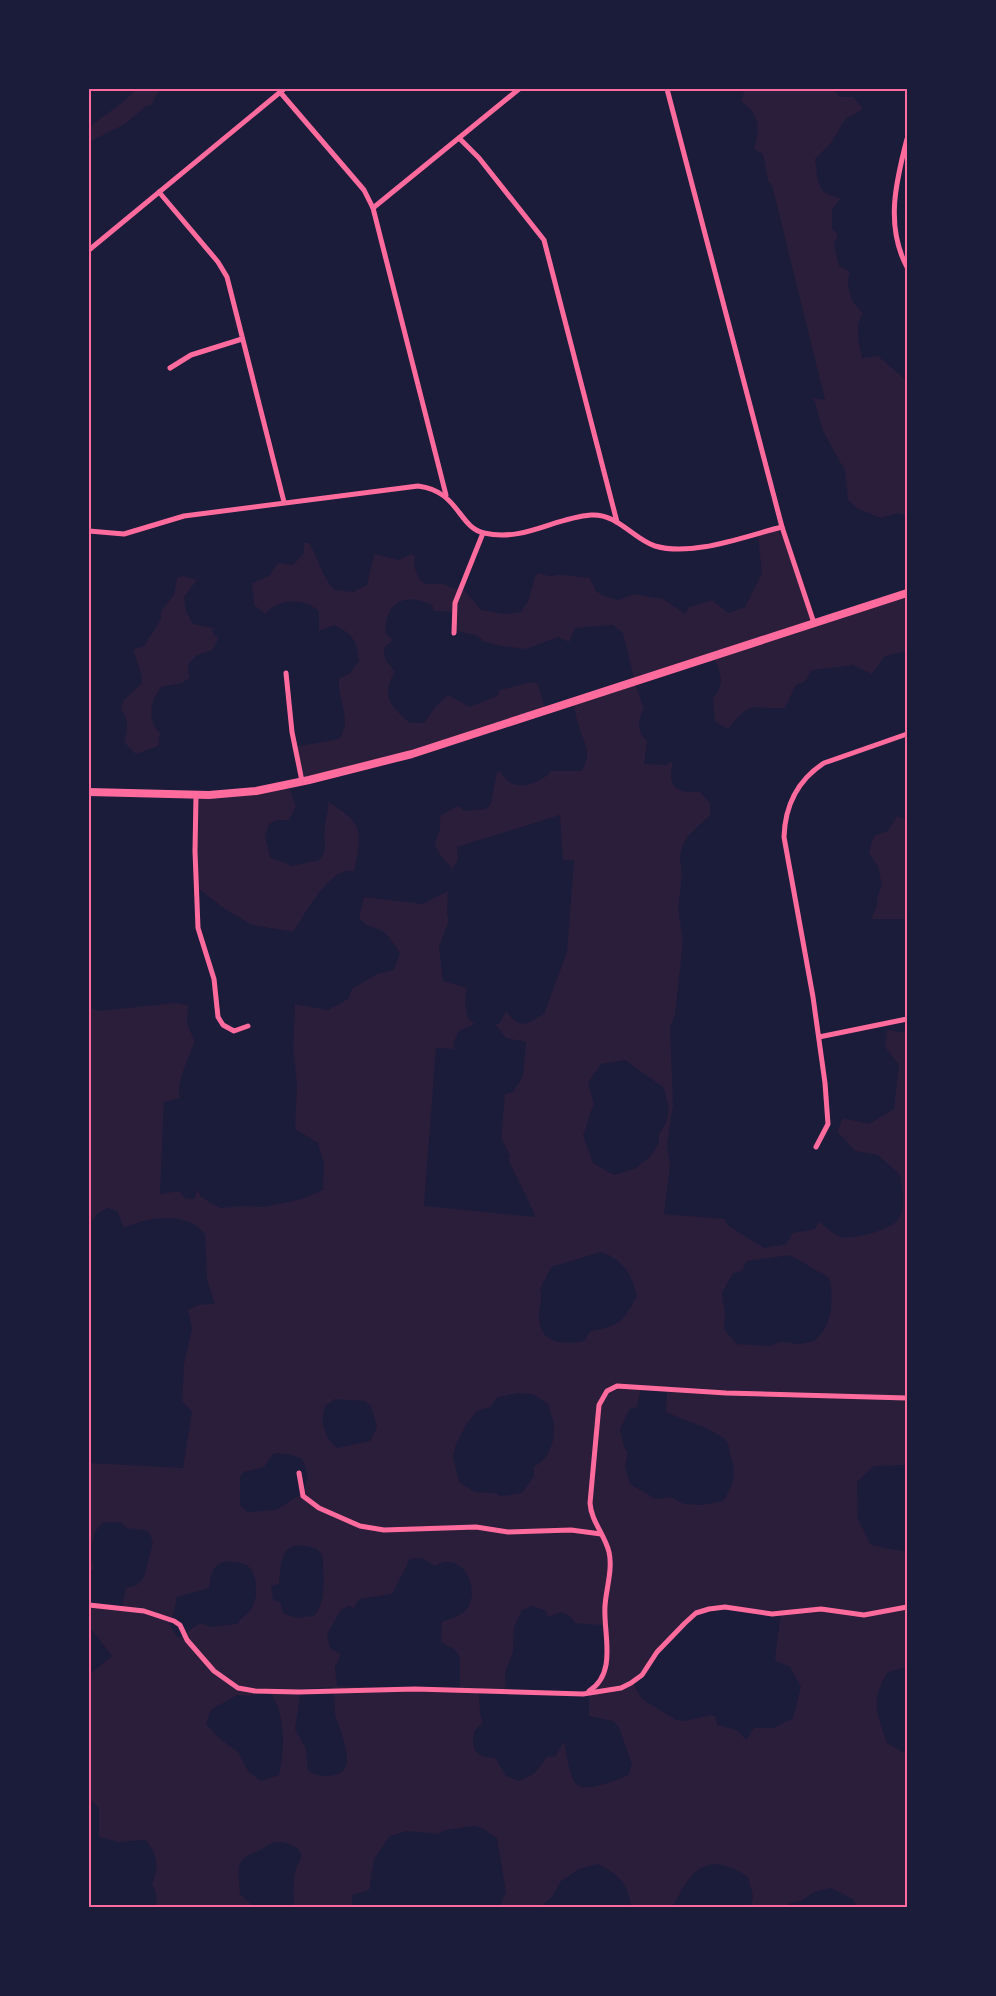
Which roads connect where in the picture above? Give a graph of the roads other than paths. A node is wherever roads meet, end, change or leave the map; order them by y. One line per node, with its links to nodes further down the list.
1 (518, 89): 4 (street)
2 (667, 89): 15 (street)
3 (282, 90): 6 (street); 7 (street)
4 (459, 138): 7 (street); 14 (street)
5 (907, 139): 9 (street)
6 (159, 192): 8 (street); 10 (street)
7 (373, 208): 12 (street)
8 (89, 250)
9 (907, 267)
10 (242, 339): 11 (street); 13 (street)
11 (170, 368)
12 (446, 495): 13 (street); 17 (street)
13 (284, 502): 16 (street)
14 (618, 522): 15 (street); 17 (street)
15 (782, 527): 19 (street)
16 (89, 531)
17 (483, 532): 20 (street)
18 (907, 593): 19 (street)
19 (814, 623): 23 (street)
20 (454, 633)
21 (286, 673): 23 (street)
22 (907, 734): 28 (street)
23 (302, 781): 25 (street)
24 (89, 792): 25 (street)
25 (196, 795): 27 (street)
26 (907, 1019): 28 (street)
27 (248, 1026)
28 (819, 1037): 29 (street)
29 (816, 1147)
30 (907, 1398): 32 (street)
31 (299, 1472): 32 (street)
32 (601, 1534): 35 (street)
33 (89, 1605): 35 (street)
34 (907, 1607): 35 (street)
35 (586, 1693)

